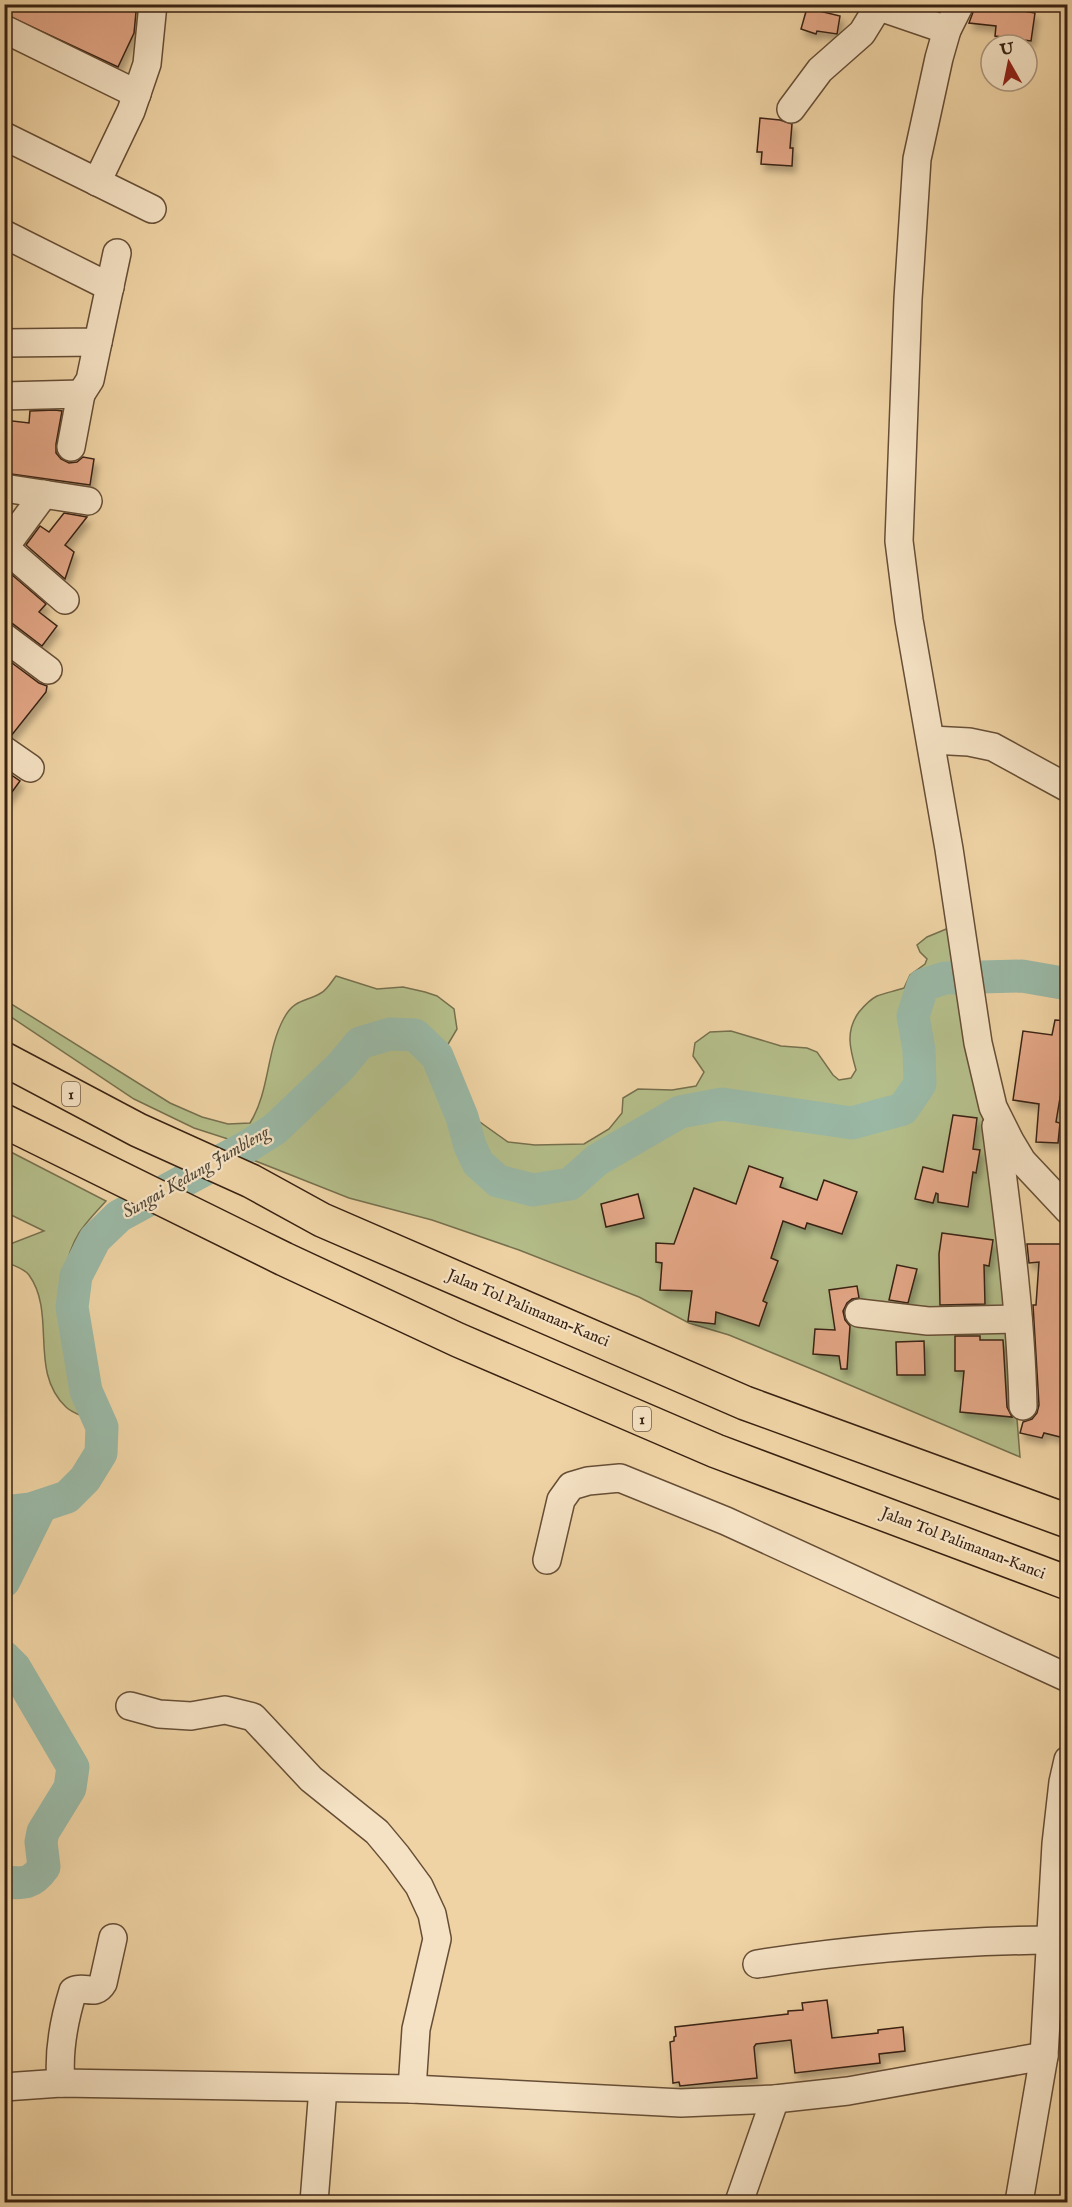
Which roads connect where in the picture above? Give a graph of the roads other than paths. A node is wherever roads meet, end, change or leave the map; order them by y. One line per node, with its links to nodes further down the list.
1 (960, 4): 5 (street)
2 (874, 6): 5 (street); 7 (street)
3 (147, 7): 6 (street)
4 (4, 29): 6 (street)
5 (947, 30): 28 (street)
6 (137, 94): 9 (street)
7 (791, 109)
8 (4, 136): 9 (street)
9 (97, 182): 10 (street)
10 (152, 209)
11 (4, 234): 13 (street)
12 (117, 253): 13 (street)
13 (110, 287): 16 (street)
14 (4, 326): 15 (street)
15 (38, 342): 16 (street); 17 (street)
16 (98, 342): 18 (street)
17 (4, 343)
18 (81, 394): 19 (street); 20 (street)
19 (4, 396)
20 (70, 447)
21 (4, 488): 22 (street)
22 (45, 494): 23 (street); 24 (street)
23 (88, 501)
24 (5, 548): 25 (street)
25 (65, 600)
26 (4, 637): 27 (street)
27 (48, 670)
28 (931, 740): 31 (street); 33 (street)
29 (4, 750): 30 (street)
30 (30, 768)
31 (1068, 788)
32 (4, 1059): 39 (highway, Jalan Tol Palimanan–Kanci / 1)
33 (993, 1107): 35 (street); 37 (street)
34 (4, 1121): 41 (highway, Jalan Tol Palimanan–Kanci / 1)
35 (1062, 1196)
36 (859, 1313): 37 (street)
37 (1018, 1319): 38 (street)
38 (1023, 1406)
39 (1068, 1521)
40 (547, 1560): 42 (street)
41 (1068, 1583)
42 (1068, 1678)
43 (130, 1706): 53 (street)
44 (1068, 1761): 45 (street)
45 (1060, 1902): 47 (street)
46 (113, 1938): 50 (street)
47 (1050, 1940): 48 (street); 49 (street)
48 (757, 1964)
49 (1044, 2055): 54 (street); 57 (street)
50 (61, 2083): 51 (street); 52 (street)
51 (4, 2087)
52 (323, 2088): 53 (street); 55 (street)
53 (412, 2089): 54 (street)
54 (775, 2099): 56 (street)
55 (314, 2202)
56 (739, 2202)
57 (1019, 2202)

